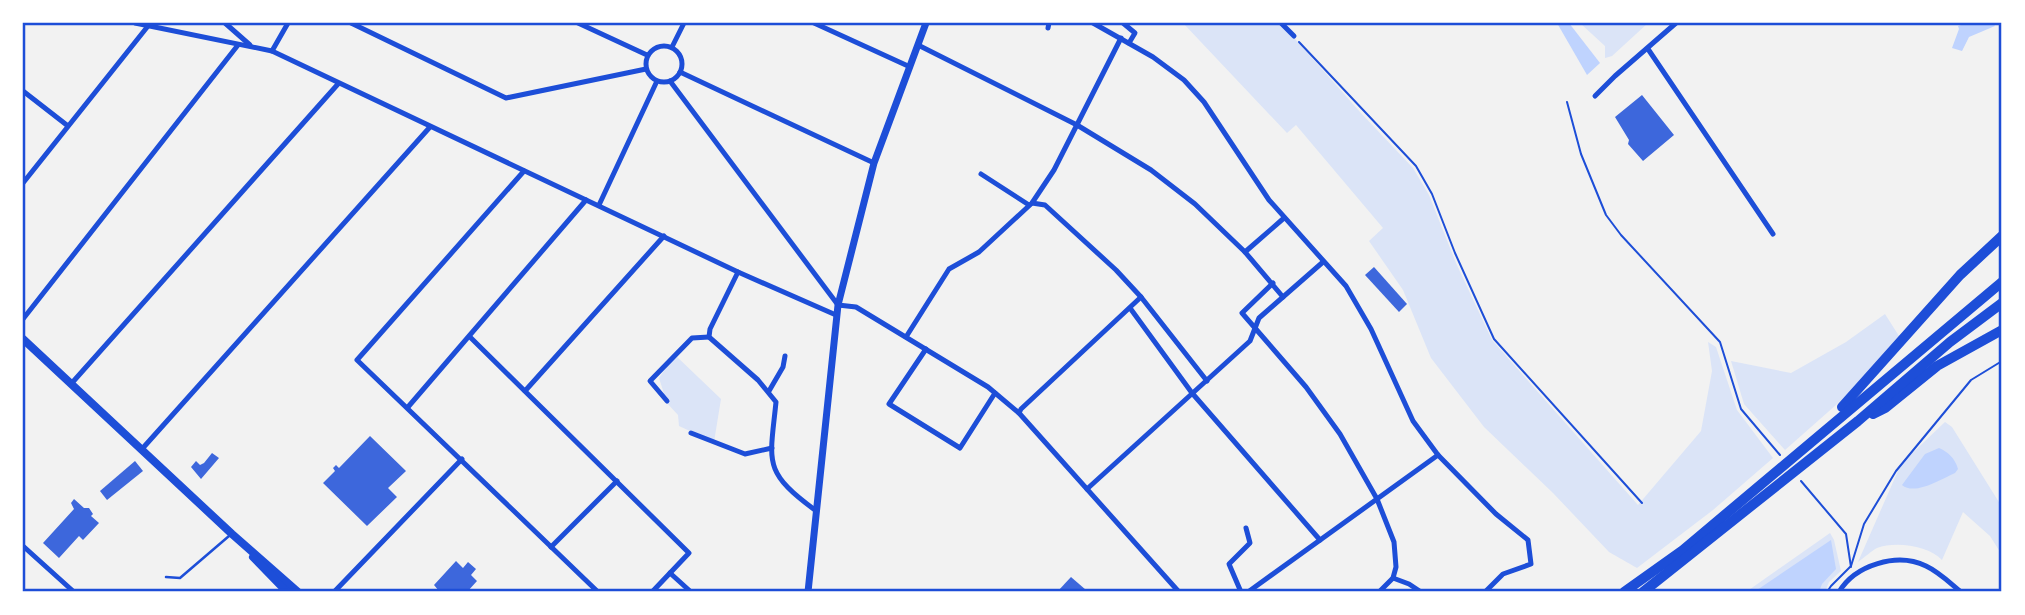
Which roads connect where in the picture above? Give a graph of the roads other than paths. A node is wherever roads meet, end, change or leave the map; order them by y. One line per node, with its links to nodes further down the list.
1 (135, 23): 13 (street)
2 (225, 23): 20 (street)
3 (288, 23): 22 (street)
4 (351, 23): 25 (street)
5 (578, 23): 23 (street)
6 (684, 23): 19 (street)
7 (814, 23): 24 (street)
8 (926, 23): 18 (street)
9 (1095, 23): 15 (street)
10 (1123, 23): 16 (street)
11 (1281, 23): 14 (street)
12 (1676, 23): 21 (street)
13 (148, 26): 17 (street); 33 (street)
14 (1294, 36)
15 (1121, 38): 16 (street); 32 (street)
16 (1129, 43): 42 (street)
17 (238, 44): 20 (street); 57 (street)
18 (918, 45): 24 (street); 32 (street)
19 (672, 47): 23 (street); 26 (street)
20 (253, 48): 22 (street)
21 (1648, 49): 31 (street); 43 (street)
22 (272, 51): 29 (street)
23 (647, 55): 25 (street)
24 (908, 66): 35 (street)
25 (646, 69): 27 (street)
26 (680, 72): 28 (street); 35 (street)
27 (657, 81): 28 (street); 41 (street)
28 (670, 81): 54 (street)
29 (338, 84): 34 (street); 67 (street)
30 (23, 91): 33 (street)
31 (1595, 96)
32 (1077, 125): 40 (street); 46 (street)
33 (68, 126): 38 (street)
34 (430, 127): 36 (street); 79 (street)
35 (874, 163): 54 (street)
36 (524, 171): 39 (street); 73 (street)
37 (981, 174): 40 (street)
38 (23, 183)
39 (586, 200): 41 (street); 60 (street)
40 (1030, 204): 51 (street); 62 (street)
41 (599, 205): 44 (street)
42 (1284, 218): 46 (street); 47 (street)
43 (1773, 234)
44 (664, 236): 48 (street); 68 (street)
45 (2002, 236): 77 (highway)
46 (1245, 252): 49 (street)
47 (1323, 262): 52 (street); 80 (street)
48 (737, 272): 56 (street); 61 (street)
49 (1273, 282): 52 (street); 58 (street)
50 (2002, 282): 77 (highway)
51 (1141, 297): 55 (street); 66 (street)
52 (1283, 297): 58 (street)
53 (2002, 303): 75 (highway)
54 (838, 305): 56 (street); 62 (street)
55 (1130, 308): 71 (street); 74 (street)
56 (836, 315): 85 (street)
57 (23, 319)
58 (1256, 329): 66 (street); 84 (street)
59 (2002, 330): 75 (highway)
60 (470, 337): 68 (street); 73 (street)
61 (709, 337): 69 (street); 72 (street)
62 (906, 337): 64 (street)
63 (23, 340): 67 (main road)
64 (926, 349): 70 (street); 70 (street)
65 (785, 356): 69 (street)
66 (1207, 381): 71 (street)
67 (71, 384): 79 (main road)
68 (525, 391): 82 (street)
69 (769, 391): 78 (street)
70 (995, 393): 74 (street)
71 (1192, 393): 83 (street); 88 (street)
72 (667, 401)
73 (408, 407): 81 (street)
74 (1019, 413): 83 (street)
75 (1858, 421): 108 (highway)
76 (691, 433): 78 (street)
77 (1811, 443): 107 (highway)
78 (772, 448): 85 (street)
79 (142, 449): 87 (main road)
80 (1438, 455): 84 (street); 106 (street)
81 (462, 459): 90 (street); 96 (street)
82 (617, 481): 90 (street); 91 (street)
83 (1087, 489): 101 (street)
84 (1377, 499): 88 (street); 93 (street)
85 (815, 510): 100 (street)
86 (1245, 528): 102 (street)
87 (232, 534): 92 (lane); 95 (main road)
88 (1320, 540): 103 (street)
89 (23, 546): 94 (street)
90 (551, 547): 97 (street)
91 (670, 573): 98 (street); 99 (street)
92 (166, 577)
93 (1392, 578): 104 (street); 105 (street)
94 (74, 592)
95 (293, 592)
96 (334, 592)
97 (598, 592)
98 (652, 592)
99 (691, 592)
100 (808, 592)
101 (1179, 592)
102 (1241, 592)
103 (1248, 592)
104 (1379, 592)
105 (1421, 592)
106 (1485, 592)
107 (1624, 592)
108 (1643, 592)
109 (1839, 592): 110 (street)
110 (1961, 592)

